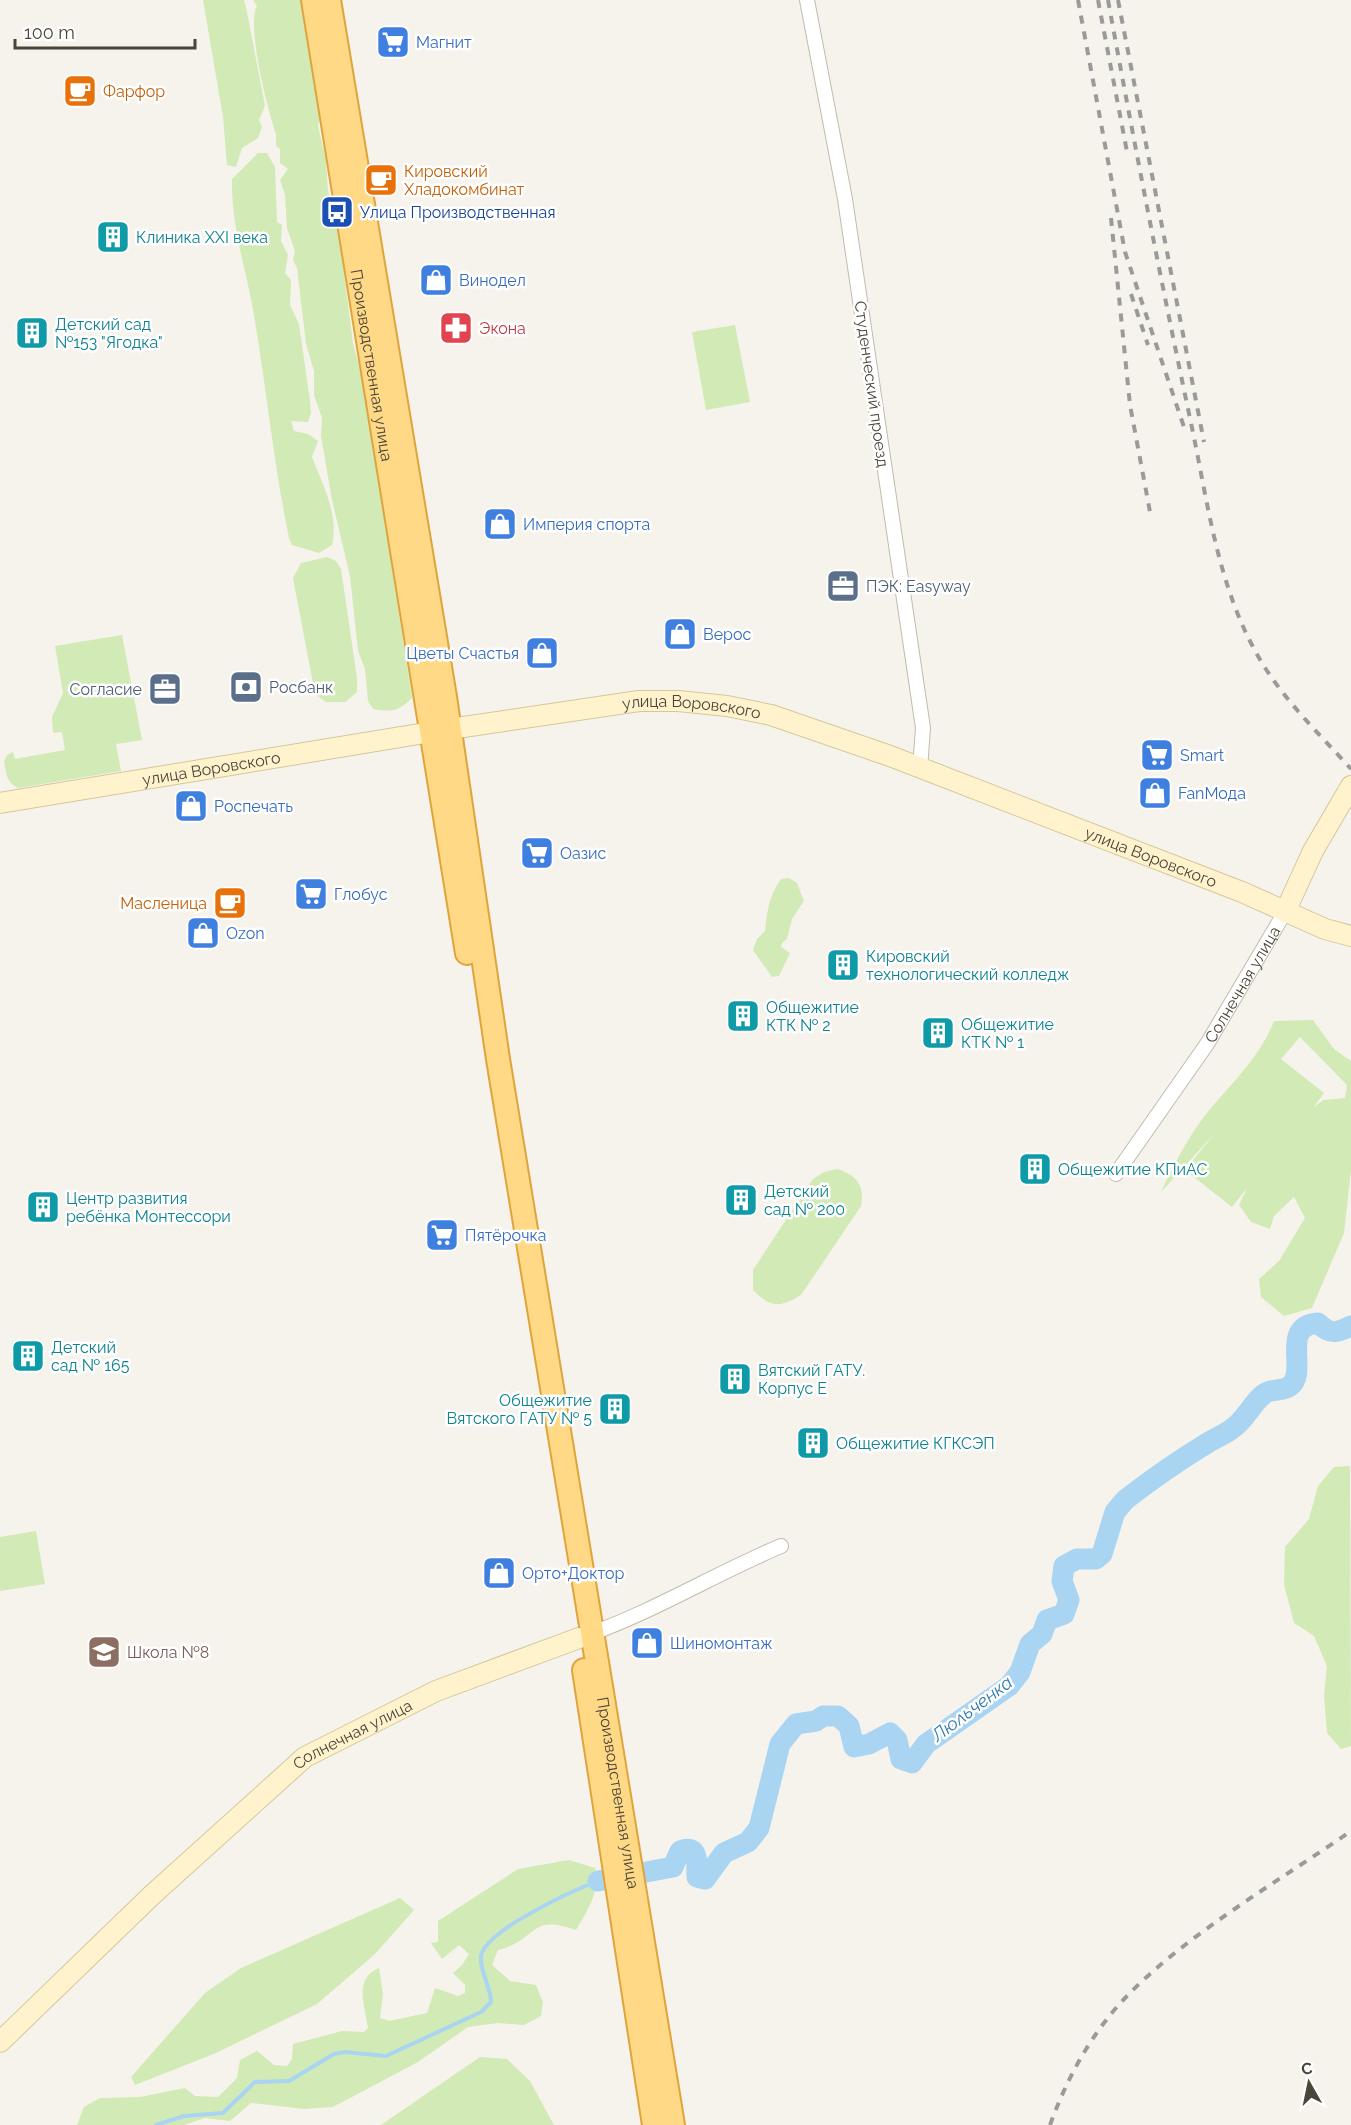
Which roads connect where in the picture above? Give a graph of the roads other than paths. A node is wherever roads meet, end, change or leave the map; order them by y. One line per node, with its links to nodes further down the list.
1 (313, 0): 4 (highway, Производственная улица)
2 (329, 0): 4 (highway, Производственная улица)
3 (807, 0): 5 (street, Студенческий проезд)
4 (441, 731): 5 (main road, улица Воровского); 7 (main road, улица Воровского); 12 (highway, Производственная улица)
5 (920, 769): 8 (main road, улица Воровского)
6 (1351, 786): 8 (main road, Солнечная улица)
7 (0, 802)
8 (1285, 912): 9 (main road, улица Воровского); 10 (street, Солнечная улица)
9 (1349, 936)
10 (1116, 1174)
11 (781, 1546): 12 (street, Солнечная улица)
12 (586, 1635): 13 (highway, Производственная улица); 14 (main road, Солнечная улица)
13 (627, 1893): 15 (highway, Производственная улица); 16 (highway, Производственная улица)
14 (0, 2042)
15 (654, 2125)
16 (673, 2125)

